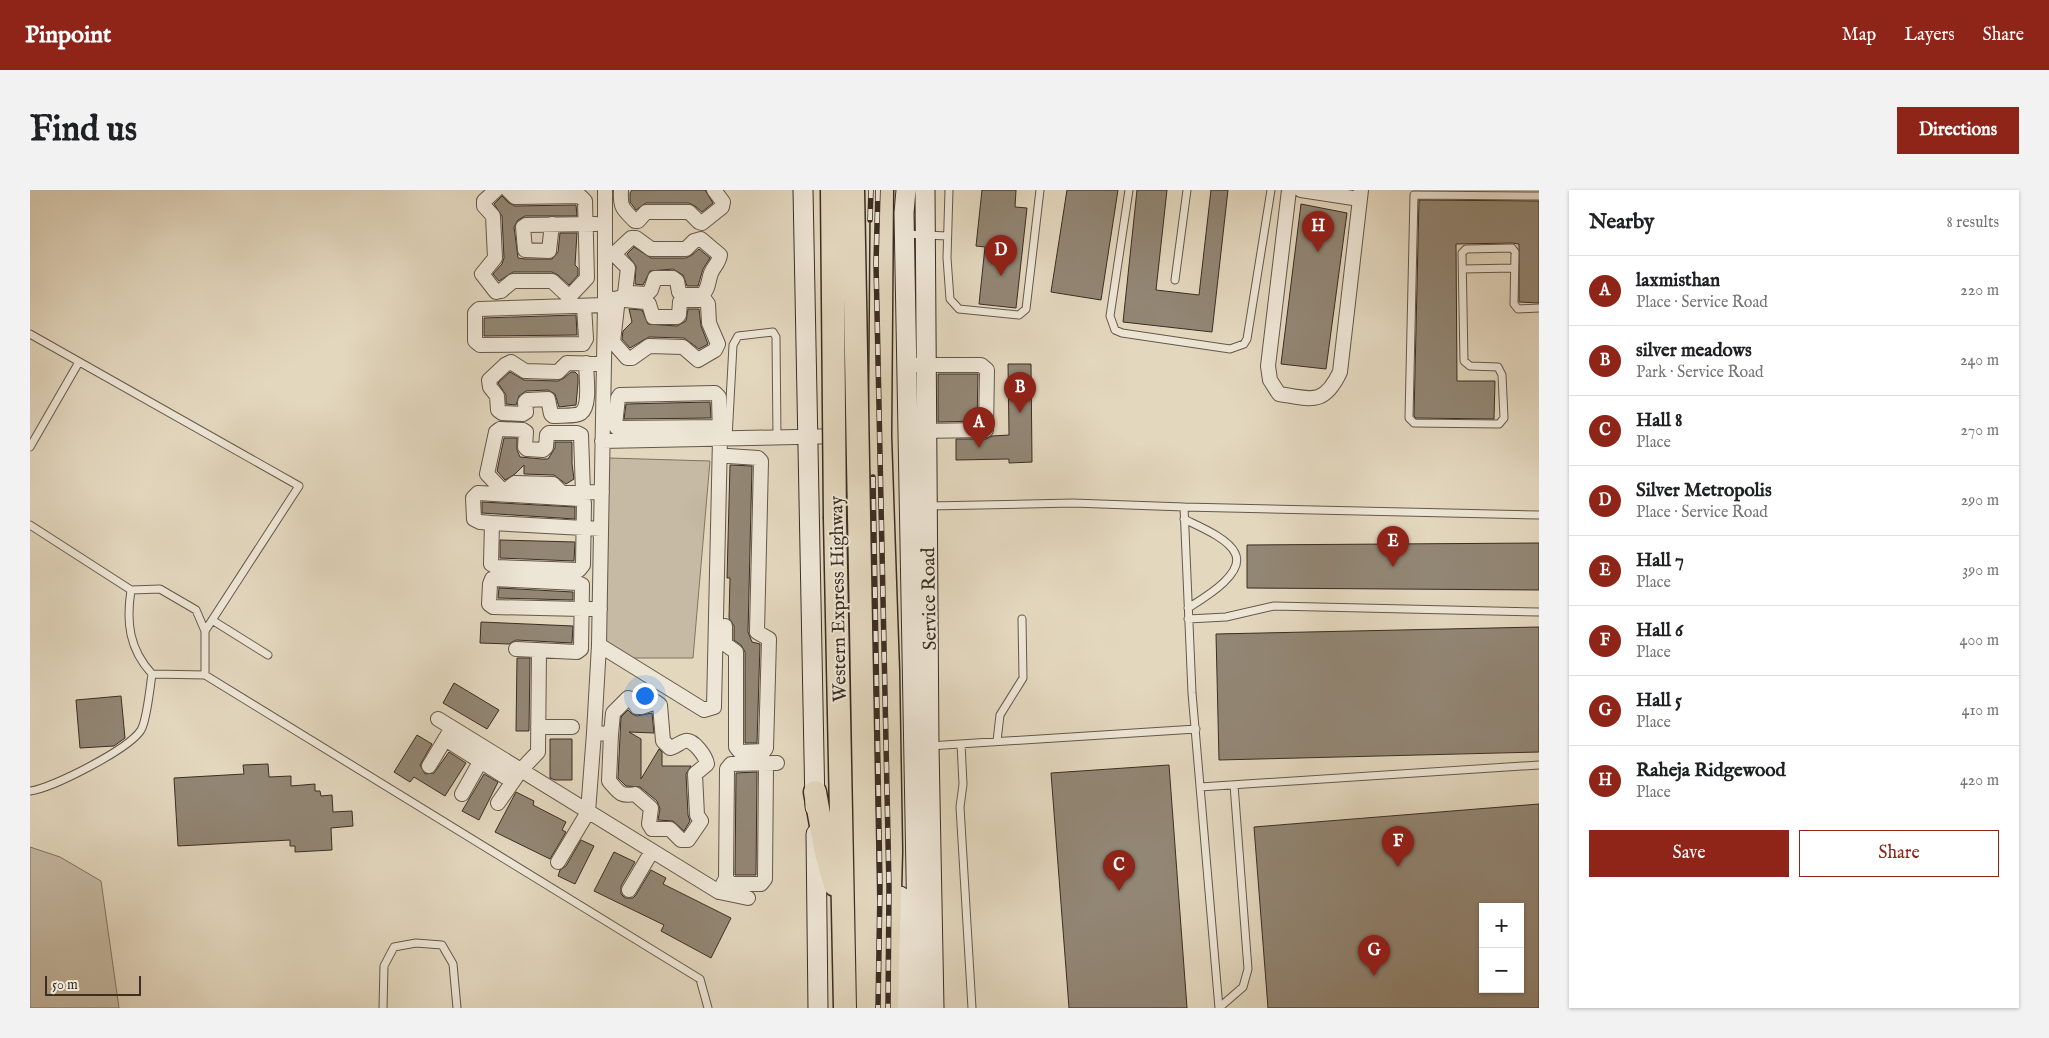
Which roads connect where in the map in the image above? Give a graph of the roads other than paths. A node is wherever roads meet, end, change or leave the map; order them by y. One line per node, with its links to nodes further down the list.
1 (496, 190): 25 (street)
2 (508, 190): 25 (street)
3 (605, 190): 26 (street)
4 (621, 190): 5 (street)
5 (714, 190)
6 (803, 190): 44 (main road)
7 (832, 190): 105 (highway, Western Express Highway, bridge)
8 (853, 190): 112 (highway, Western Express Highway, bridge)
9 (882, 190): 45 (highway)
10 (889, 190): 114 (main road)
11 (906, 190): 27 (main road)
12 (925, 190): 28 (main road, Service Road)
13 (950, 190): 29 (lane)
14 (1040, 190): 29 (lane)
15 (1129, 190): 17 (lane)
16 (1187, 190): 32 (lane)
17 (1271, 190)
18 (1289, 190): 21 (street)
19 (1301, 190): 21 (street)
20 (1414, 192): 22 (lane); 31 (lane)
21 (1361, 195)
22 (1496, 195): 23 (lane)
23 (1539, 196)
24 (552, 224): 25 (street)
25 (587, 224): 26 (street)
26 (605, 224): 33 (street)
27 (904, 234): 28 (lane); 40 (main road)
28 (924, 235): 29 (lane); 41 (main road, Service Road)
29 (947, 236)
30 (1514, 268): 31 (lane); 31 (lane); 35 (lane)
31 (1463, 269)
32 (1176, 280)
33 (612, 297): 33 (street); 33 (street); 34 (street); 39 (street)
34 (584, 306): 34 (street)
35 (1539, 308)
36 (30, 334): 37 (lane)
37 (79, 362): 48 (lane); 68 (lane)
38 (586, 364): 38 (street); 39 (street)
39 (604, 364): 47 (street)
40 (907, 365): 41 (street); 42 (main road)
41 (930, 365): 42 (main road, Service Road); 42 (street)
42 (923, 431): 50 (main road, Service Road)
43 (723, 434): 43 (street); 46 (street); 46 (lane); 47 (street); 49 (street); 70 (street)
44 (807, 436): 45 (street); 46 (street); 95 (main road)
45 (880, 436): 113 (highway)
46 (776, 437)
47 (602, 441): 52 (street)
48 (30, 447)
49 (728, 456): 49 (street)
50 (918, 479): 53 (main road, Service Road); 76 (main road)
51 (583, 492): 51 (street); 52 (street)
52 (602, 492): 60 (street)
53 (927, 506): 54 (lane); 76 (main road, Service Road)
54 (1184, 506): 55 (lane); 56 (lane)
55 (1539, 515)
56 (1184, 519): 62 (lane); 62 (lane)
57 (492, 523): 59 (street); 59 (street); 59 (street)
58 (30, 525): 61 (lane)
59 (584, 528): 60 (street)
60 (601, 529): 64 (street)
61 (131, 590): 69 (lane); 74 (lane)
62 (1188, 608): 67 (lane)
63 (582, 609): 63 (street); 64 (street); 72 (street)
64 (600, 609): 70 (street)
65 (1539, 612): 67 (lane)
66 (1022, 619): 84 (lane)
67 (1188, 619): 80 (lane)
68 (212, 620): 69 (lane); 73 (lane)
69 (205, 631): 75 (lane)
70 (599, 645): 82 (street)
71 (516, 649): 72 (street)
72 (539, 651): 78 (street)
73 (268, 655)
74 (152, 674): 75 (lane); 94 (lane)
75 (205, 675): 109 (lane)
76 (921, 685): 86 (main road, Service Road)
77 (438, 720): 81 (street)
78 (538, 727): 79 (street); 90 (street)
79 (572, 727)
80 (1196, 729): 84 (lane); 93 (lane)
81 (449, 733): 87 (street); 89 (street); 90 (street)
82 (594, 733): 83 (street); 98 (street)
83 (611, 734): 83 (street)
84 (997, 742): 85 (lane)
85 (960, 744): 86 (lane); 117 (lane)
86 (921, 746): 106 (main road, Service Road)
87 (480, 762): 91 (street); 96 (street)
88 (1539, 765): 92 (lane)
89 (430, 766)
90 (520, 770): 91 (street); 98 (street)
91 (512, 781): 97 (street)
92 (1234, 785): 93 (lane); 93 (lane)
93 (1200, 787)
94 (30, 791)
95 (815, 792): 105 (highway); 110 (main road)
96 (462, 794)
97 (498, 802)
98 (588, 812): 99 (street); 100 (street)
99 (652, 851): 102 (street); 103 (street)
100 (558, 862)
101 (726, 878): 101 (street); 103 (street)
102 (629, 890)
103 (720, 892): 104 (street)
104 (748, 898)
105 (844, 912): 111 (highway, Western Express Highway)
106 (925, 928): 115 (main road); 116 (main road, Service Road)
107 (384, 1008): 108 (lane)
108 (457, 1008)
109 (708, 1008)
110 (818, 1008)
111 (846, 1008)
112 (868, 1008)
113 (887, 1008)
114 (900, 1008)
115 (915, 1008)
116 (934, 1008)
117 (972, 1008)

